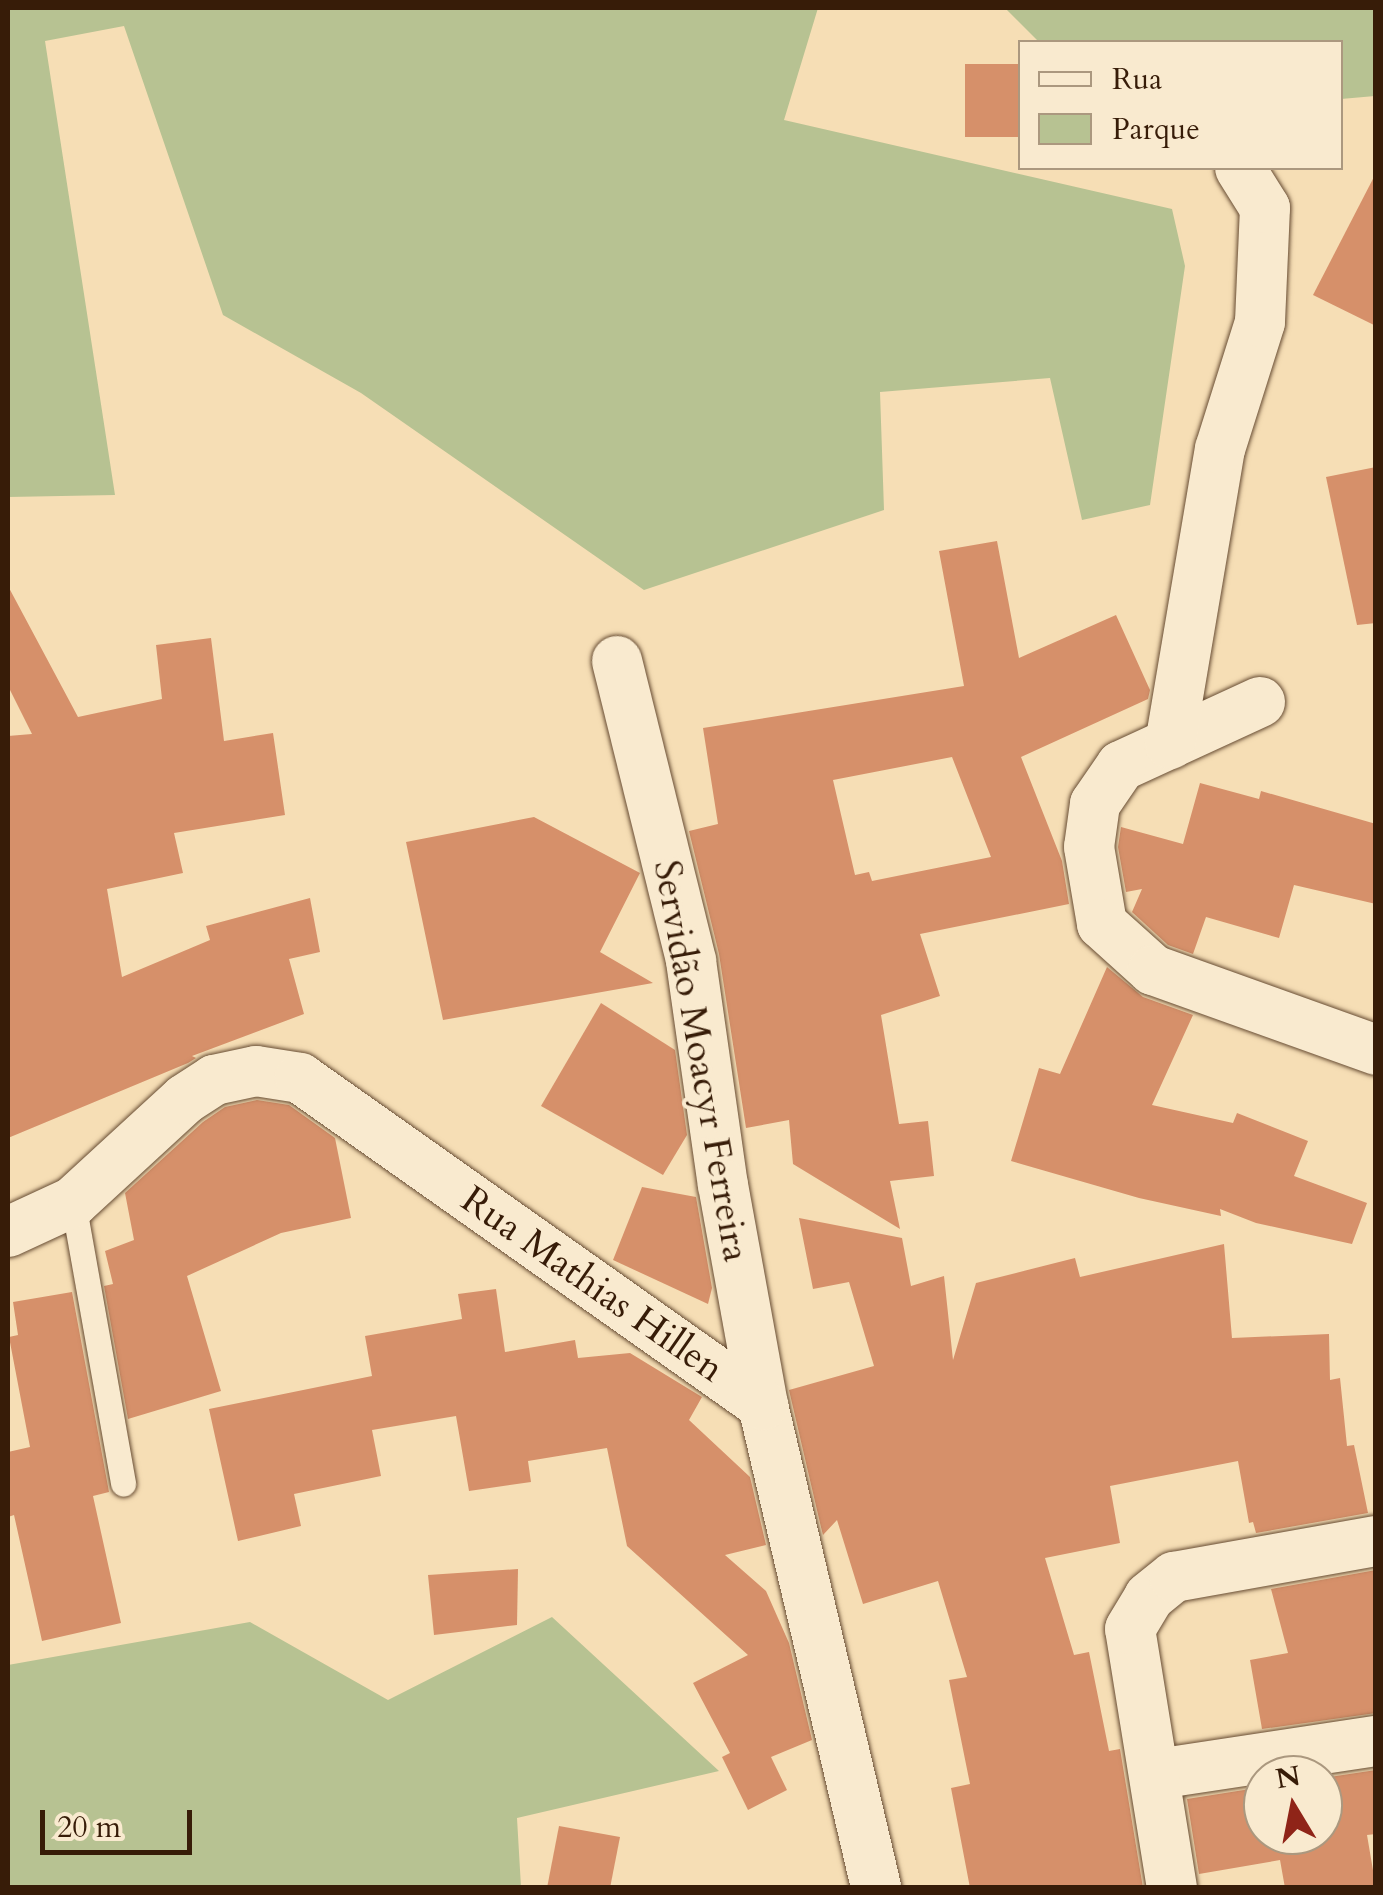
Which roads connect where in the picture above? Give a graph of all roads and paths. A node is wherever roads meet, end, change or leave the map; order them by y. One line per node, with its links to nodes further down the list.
1 (1241, 170): 4 (street)
2 (617, 661): 8 (street, Servidão Moacyr Ferreira)
3 (1260, 702): 4 (street)
4 (1170, 744): 5 (street)
5 (1376, 1050)
6 (73, 1202): 7 (street, Rua Mathias Hillen); 8 (street, Rua Mathias Hillen); 9 (lane)
7 (8, 1232)
8 (763, 1406): 13 (street, Rua Mathias Hillen)
9 (123, 1484)
10 (1376, 1541): 12 (street)
11 (1376, 1742): 12 (street)
12 (1157, 1774): 14 (street)
13 (876, 1888)
14 (1172, 1888)

